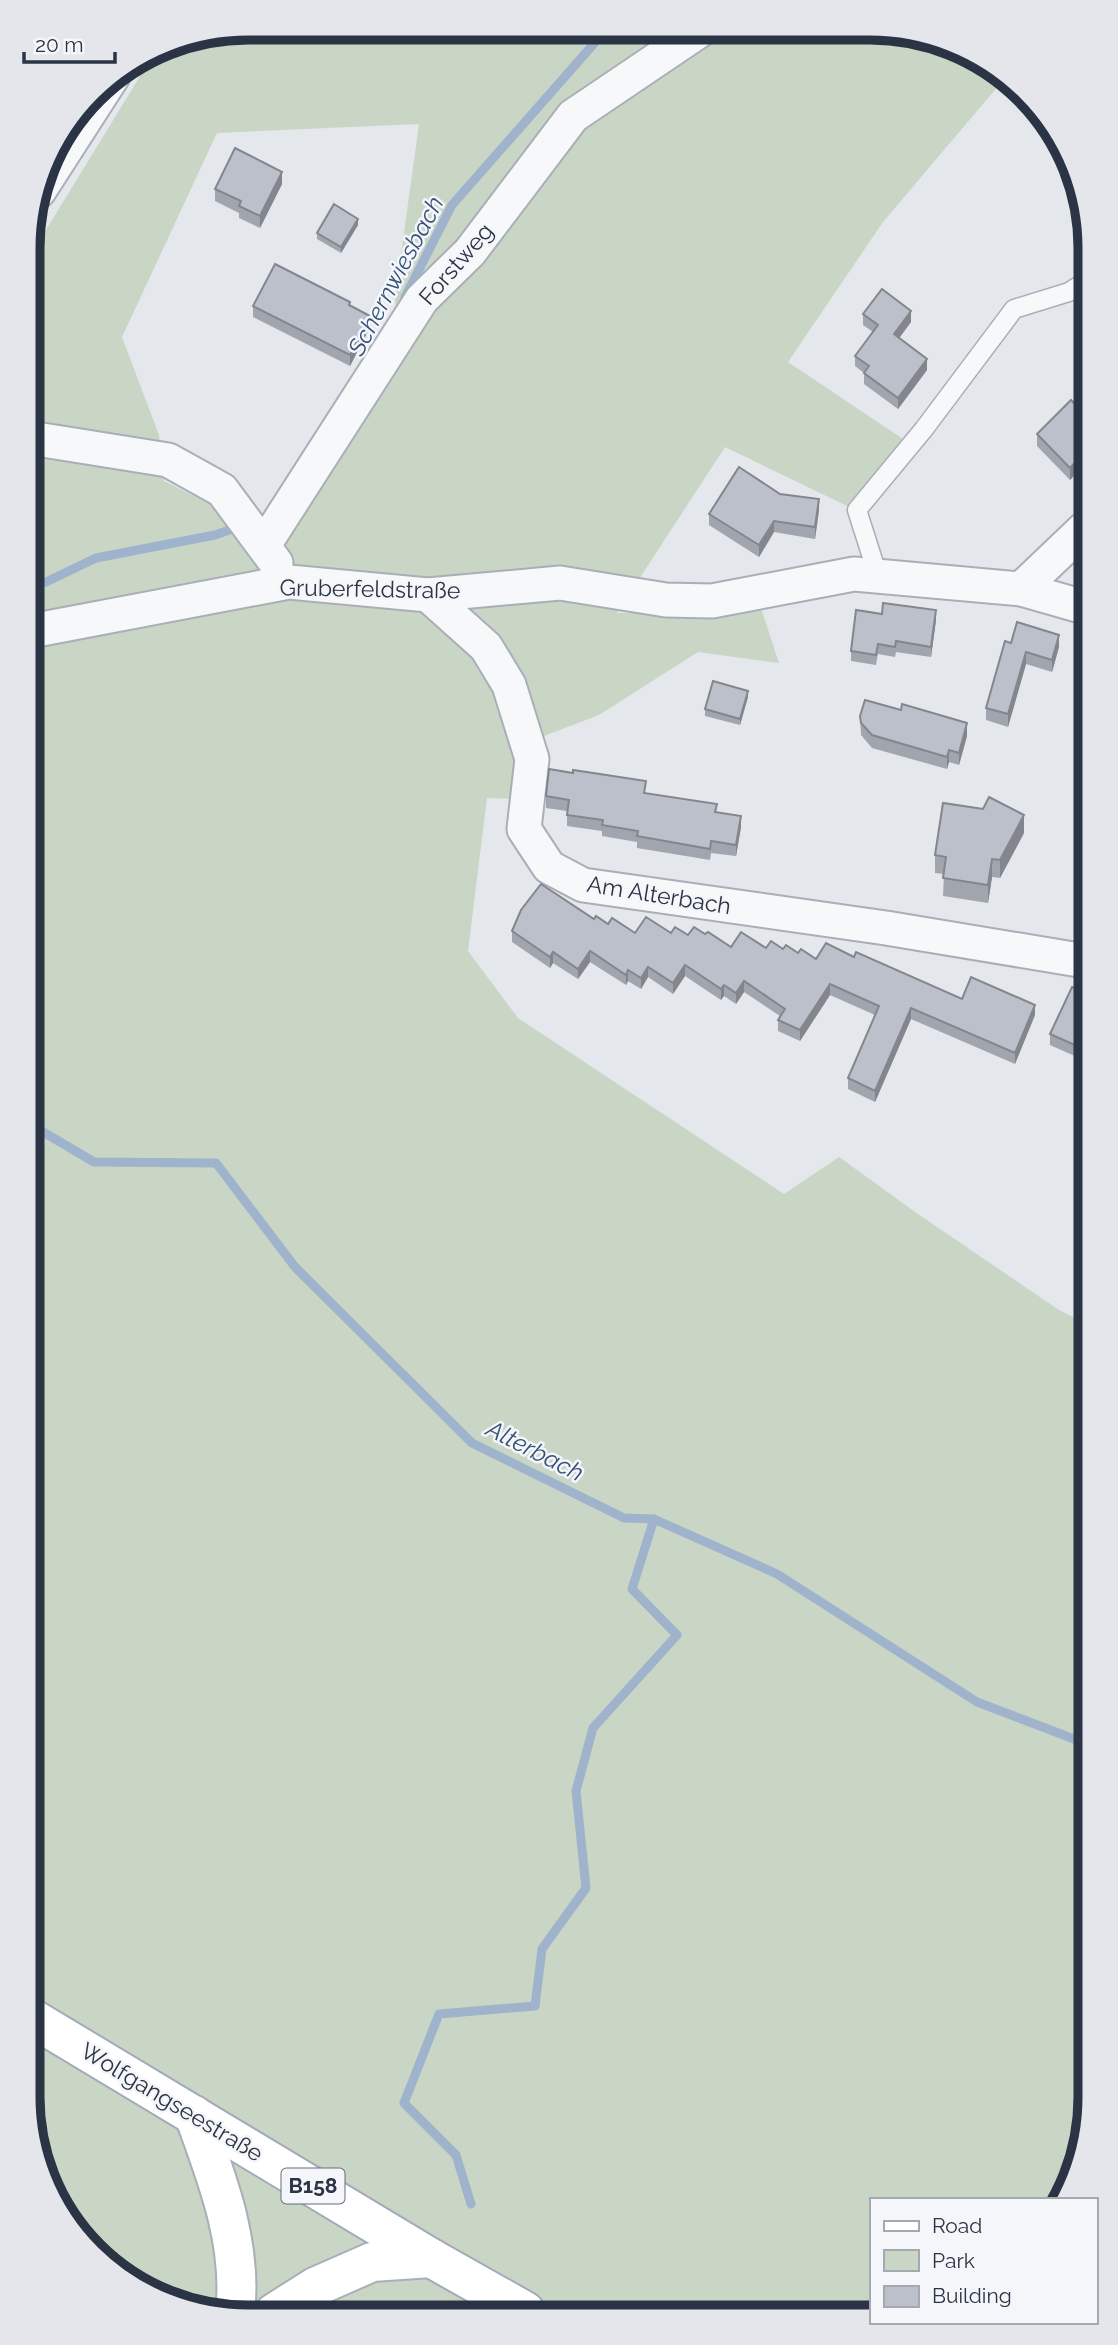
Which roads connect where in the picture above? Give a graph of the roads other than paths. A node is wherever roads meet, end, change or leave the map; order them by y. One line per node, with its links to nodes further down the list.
1 (685, 40): 7 (street, Forstweg)
2 (87, 117): 3 (street)
3 (64, 153)
4 (1078, 286): 8 (lane)
5 (41, 440): 7 (street)
6 (1078, 535): 10 (street)
7 (264, 545): 9 (street)
8 (878, 576): 10 (street, Gruberfeldstraße); 11 (street, Gruberfeldstraße)
9 (289, 582): 11 (street, Gruberfeldstraße); 13 (street, Gruberfeldstraße)
10 (1021, 589): 12 (street, Gruberfeldstraße)
11 (428, 595): 14 (street, Am Alterbach)
12 (1078, 605)
13 (41, 629)
14 (1078, 960)
15 (40, 2023): 16 (main road, Wolfgangseestraße / B158)
16 (194, 2115): 17 (main road, Wolfgangseestraße / B158); 18 (main road)
17 (431, 2258): 19 (main road); 20 (main road, Wolfgangseestraße / B158)
18 (236, 2304)
19 (285, 2305)
20 (514, 2305)

